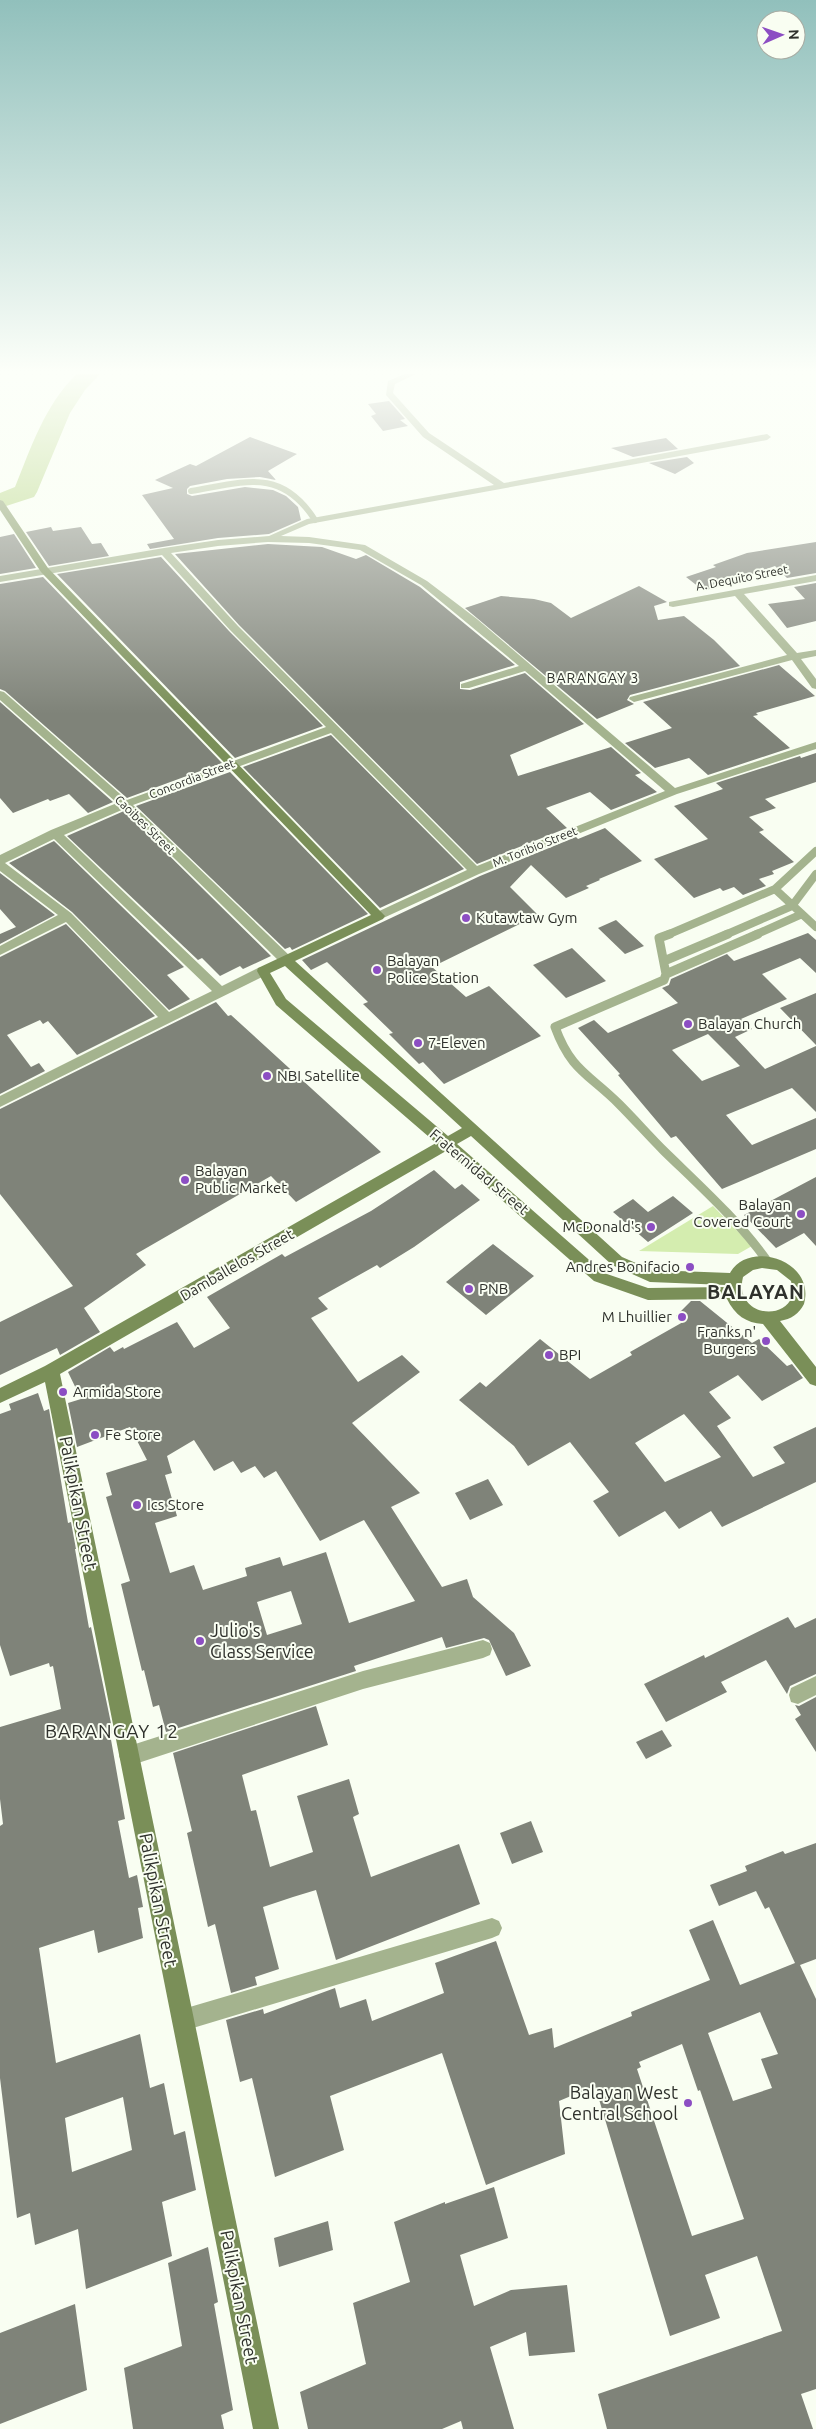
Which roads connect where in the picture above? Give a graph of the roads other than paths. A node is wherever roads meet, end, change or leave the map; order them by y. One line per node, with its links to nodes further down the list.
1 (215, 487): 4 (lane)
2 (284, 487): 6 (lane)
3 (495, 487): 6 (street)
4 (191, 491)
5 (0, 503): 9 (street)
6 (315, 520): 7 (street)
7 (268, 539): 8 (street); 16 (street)
8 (164, 551): 9 (street); 21 (street)
9 (44, 570): 11 (street); 23 (street)
10 (816, 578): 12 (street, A. Dequito Street)
11 (0, 579)
12 (736, 591): 13 (street, A. Dequito Street); 15 (street)
13 (673, 604)
14 (816, 654): 15 (street)
15 (794, 656): 18 (street); 20 (street)
16 (526, 667): 17 (street); 24 (street)
17 (465, 686)
18 (816, 686)
19 (0, 694): 25 (street, Caoibes Street)
20 (634, 699)
21 (331, 728): 23 (street, Concordia Street); 30 (street)
22 (816, 745): 24 (street, M. Toribio Street)
23 (233, 763): 25 (street, Concordia Street); 36 (street)
24 (673, 792): 30 (street, M. Toribio Street)
25 (124, 804): 26 (street, Concordia Street); 39 (street, Caoibes Street)
26 (55, 833): 28 (street, Concordia Street); 43 (street)
27 (816, 851): 32 (lane)
28 (0, 860)
29 (0, 865): 35 (street)
30 (475, 871): 36 (street, M. Toribio Street)
31 (816, 874): 33 (lane)
32 (775, 889): 33 (lane); 40 (lane)
33 (792, 906): 34 (lane); 40 (lane)
34 (802, 914): 37 (lane); 42 (lane)
35 (67, 916): 38 (street); 44 (street)
36 (379, 916): 39 (street, M. Toribio Street)
37 (816, 927)
38 (0, 952)
39 (286, 960): 41 (street, M. Toribio Street); 46 (street, Fraternidad Street)
40 (664, 961): 42 (lane)
41 (263, 971): 43 (street); 47 (street, Fraternidad Street)
42 (666, 974): 48 (lane)
43 (221, 992): 44 (street)
44 (167, 1018): 45 (street)
45 (0, 1102)
46 (472, 1129): 47 (street, Damballelos Street); 50 (street, Fraternidad Street)
47 (447, 1145): 50 (street, Fraternidad Street); 53 (street, Damballelos Street)
48 (768, 1262): 49 (street); 50 (street)
49 (809, 1281): 51 (street)
50 (734, 1286): 52 (street)
51 (810, 1303): 52 (street)
52 (769, 1319): 54 (street)
53 (51, 1371): 55 (street, Damballelos Street); 59 (street, Palikpikan Street)
54 (816, 1379)
55 (0, 1396)
56 (483, 1649): 59 (street)
57 (816, 1685): 58 (street)
58 (798, 1695)
59 (129, 1756): 61 (street, Palikpikan Street)
60 (492, 1928): 61 (street)
61 (183, 2020): 62 (street, Palikpikan Street)
62 (266, 2429)

